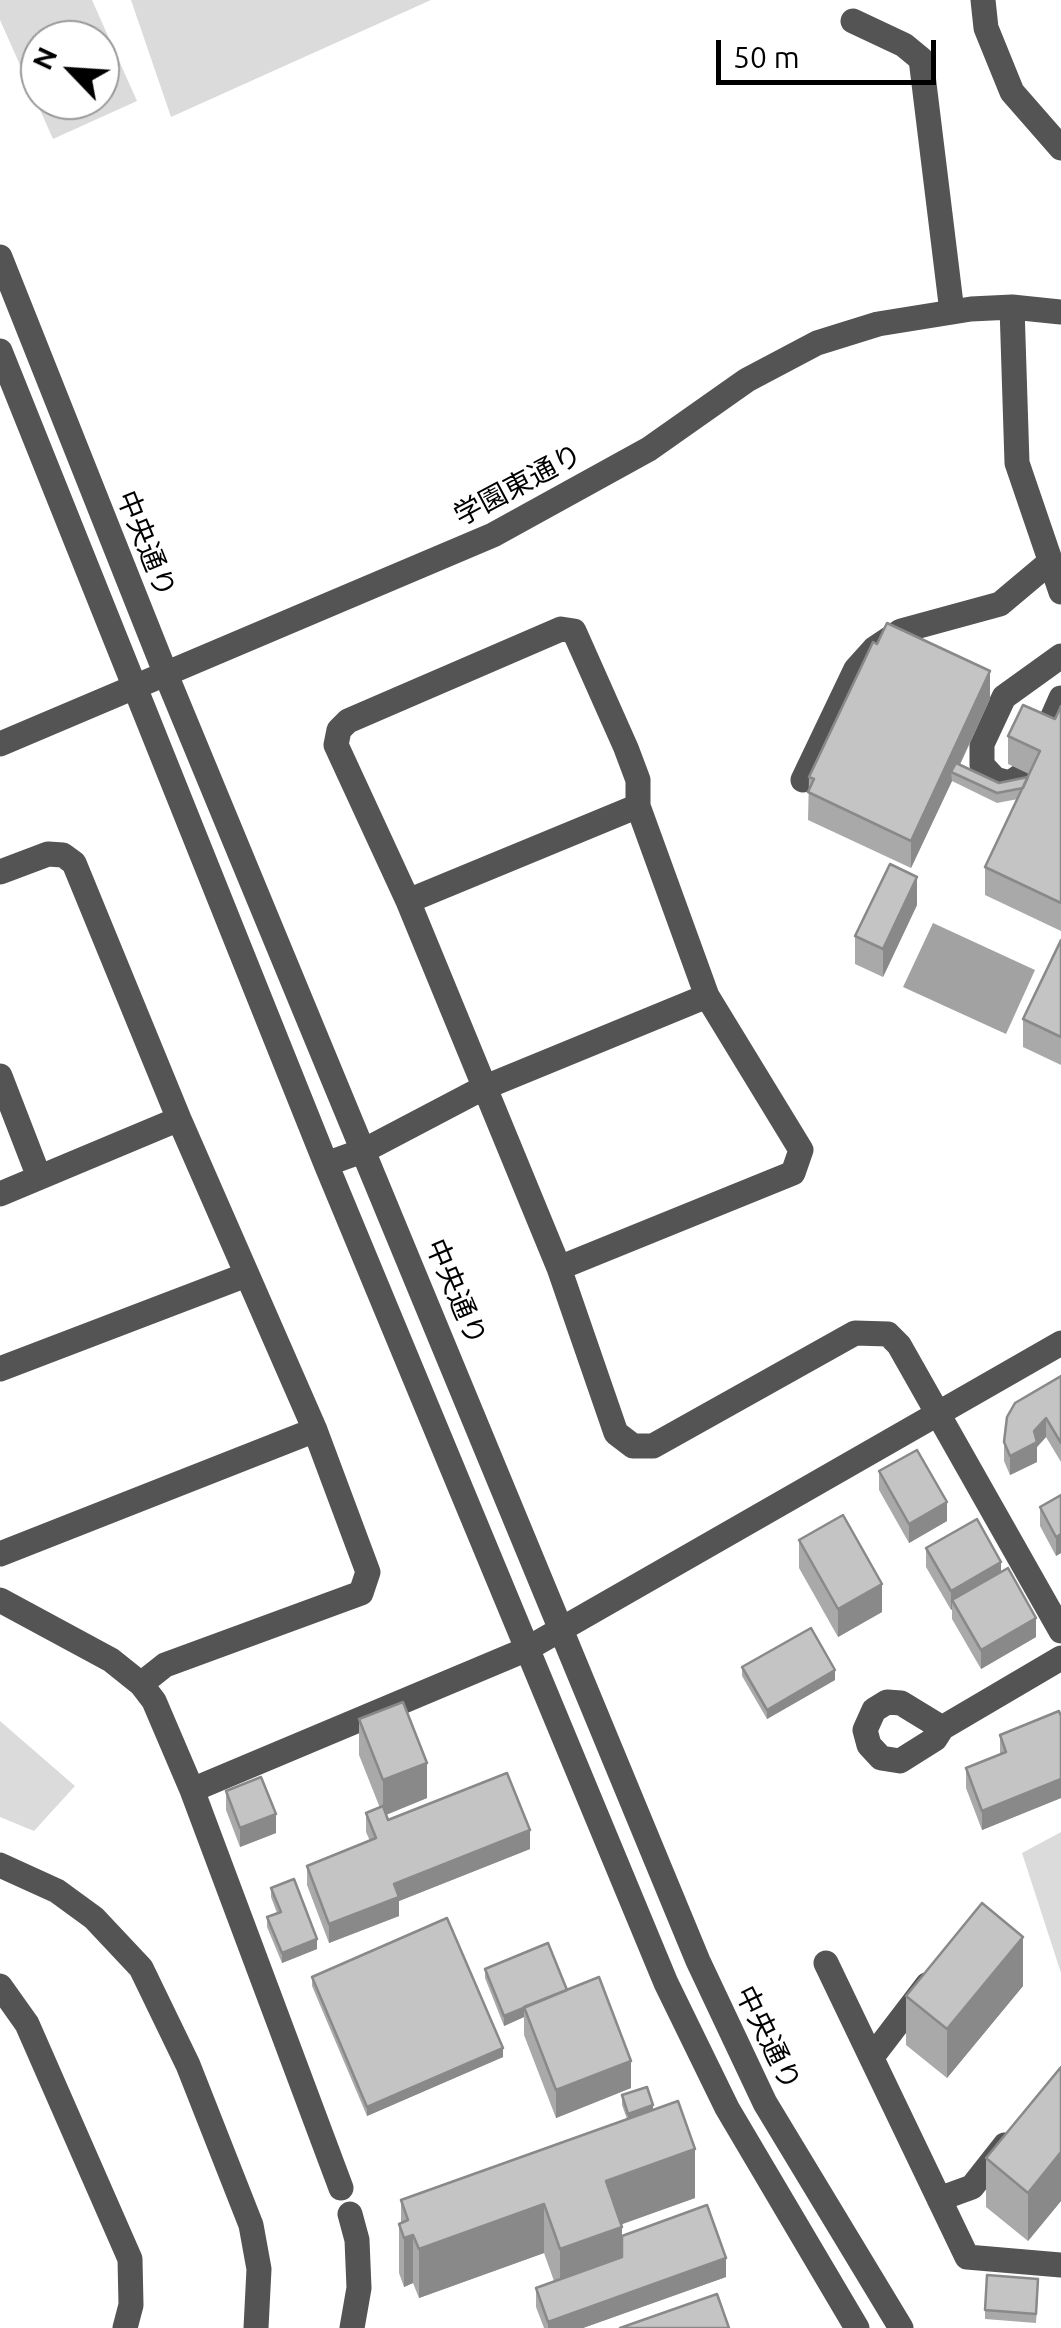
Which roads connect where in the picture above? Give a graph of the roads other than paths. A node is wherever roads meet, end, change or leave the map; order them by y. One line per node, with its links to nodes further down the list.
1 (984, 0): 3 (street)
2 (852, 21): 6 (street)
3 (1061, 148)
4 (0, 258): 12 (street, 中央通り)
5 (1012, 306): 6 (street, 学園東通り); 7 (street, 学園東通り); 9 (street)
6 (952, 312): 12 (street, 学園東通り)
7 (1061, 312)
8 (0, 351): 13 (street)
9 (1050, 562): 10 (street); 18 (street)
10 (1061, 592)
11 (1061, 656): 17 (street)
12 (167, 677): 13 (street, 学園東通り); 26 (street, 中央通り)
13 (137, 689): 16 (street, 学園東通り); 27 (street)
14 (1061, 698): 15 (street)
15 (1042, 741)
16 (0, 744)
17 (1026, 772)
18 (803, 780)
19 (638, 806): 21 (street); 21 (street); 22 (street)
20 (0, 872): 25 (street)
21 (408, 902): 24 (street)
22 (706, 996): 24 (street); 30 (street)
23 (0, 1076): 28 (street)
24 (484, 1088): 26 (street); 30 (street)
25 (178, 1118): 28 (street); 31 (street)
26 (365, 1150): 27 (street); 38 (street, 中央通り)
27 (326, 1164): 40 (street)
28 (39, 1177): 29 (street)
29 (0, 1194)
30 (559, 1268): 34 (street)
31 (246, 1275): 33 (street); 35 (street)
32 (1061, 1344): 34 (street)
33 (0, 1369)
34 (936, 1415): 38 (street); 39 (street)
35 (315, 1430): 36 (street); 42 (street)
36 (0, 1554)
37 (0, 1600): 42 (street)
38 (564, 1629): 40 (street); 59 (street, 中央通り)
39 (1061, 1631)
40 (526, 1650): 44 (street); 58 (street)
41 (1061, 1658): 43 (street)
42 (141, 1684): 44 (street)
43 (942, 1728)
44 (192, 1790): 51 (street)
45 (0, 1865): 56 (street)
46 (826, 1963): 49 (street)
47 (927, 1985): 49 (street)
48 (0, 1986): 55 (street)
49 (872, 2057): 52 (street)
50 (1008, 2141): 52 (street)
51 (340, 2188)
52 (940, 2199): 54 (street)
53 (350, 2214): 57 (street)
54 (1061, 2265)
55 (125, 2328)
56 (256, 2328)
57 (352, 2328)
58 (856, 2328)
59 (901, 2328)

